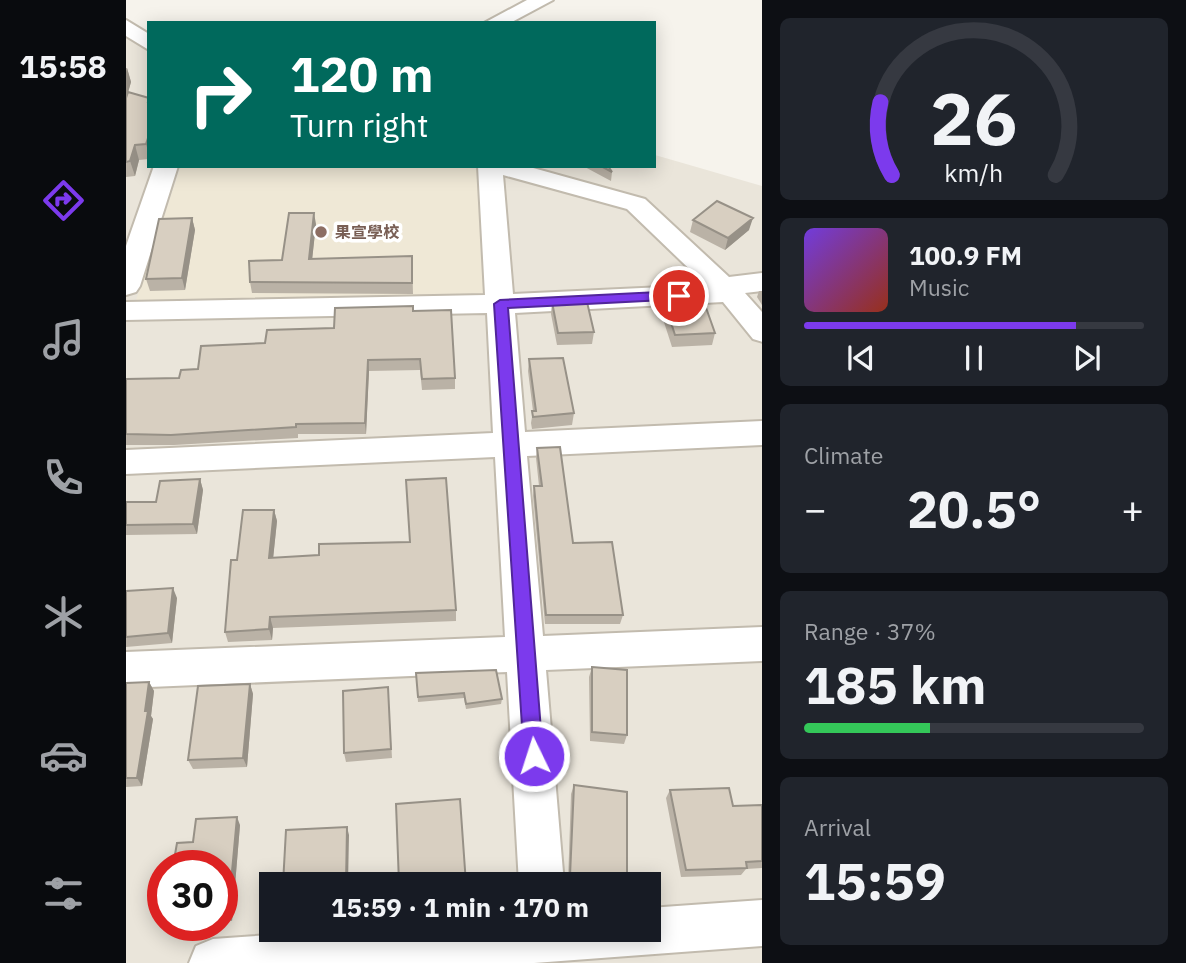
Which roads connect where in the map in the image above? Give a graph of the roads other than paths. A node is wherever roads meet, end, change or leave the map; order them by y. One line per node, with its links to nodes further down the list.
1 (543, 0): 2 (street)
2 (498, 21)
3 (126, 26): 4 (street)
4 (147, 42)
5 (165, 168): 9 (street)
6 (490, 168): 11 (street)
7 (505, 168): 10 (street)
8 (762, 282): 10 (street)
9 (126, 286)
10 (727, 290): 11 (street); 13 (street)
11 (500, 304): 12 (street); 15 (street)
12 (126, 311)
13 (762, 332)
14 (762, 433): 15 (street)
15 (510, 444): 16 (street); 18 (street)
16 (126, 462)
17 (762, 644): 18 (street)
18 (527, 654): 19 (street); 20 (street)
19 (126, 670)
20 (541, 872)
21 (762, 923): 22 (street)
22 (546, 944): 23 (street)
23 (213, 963)

